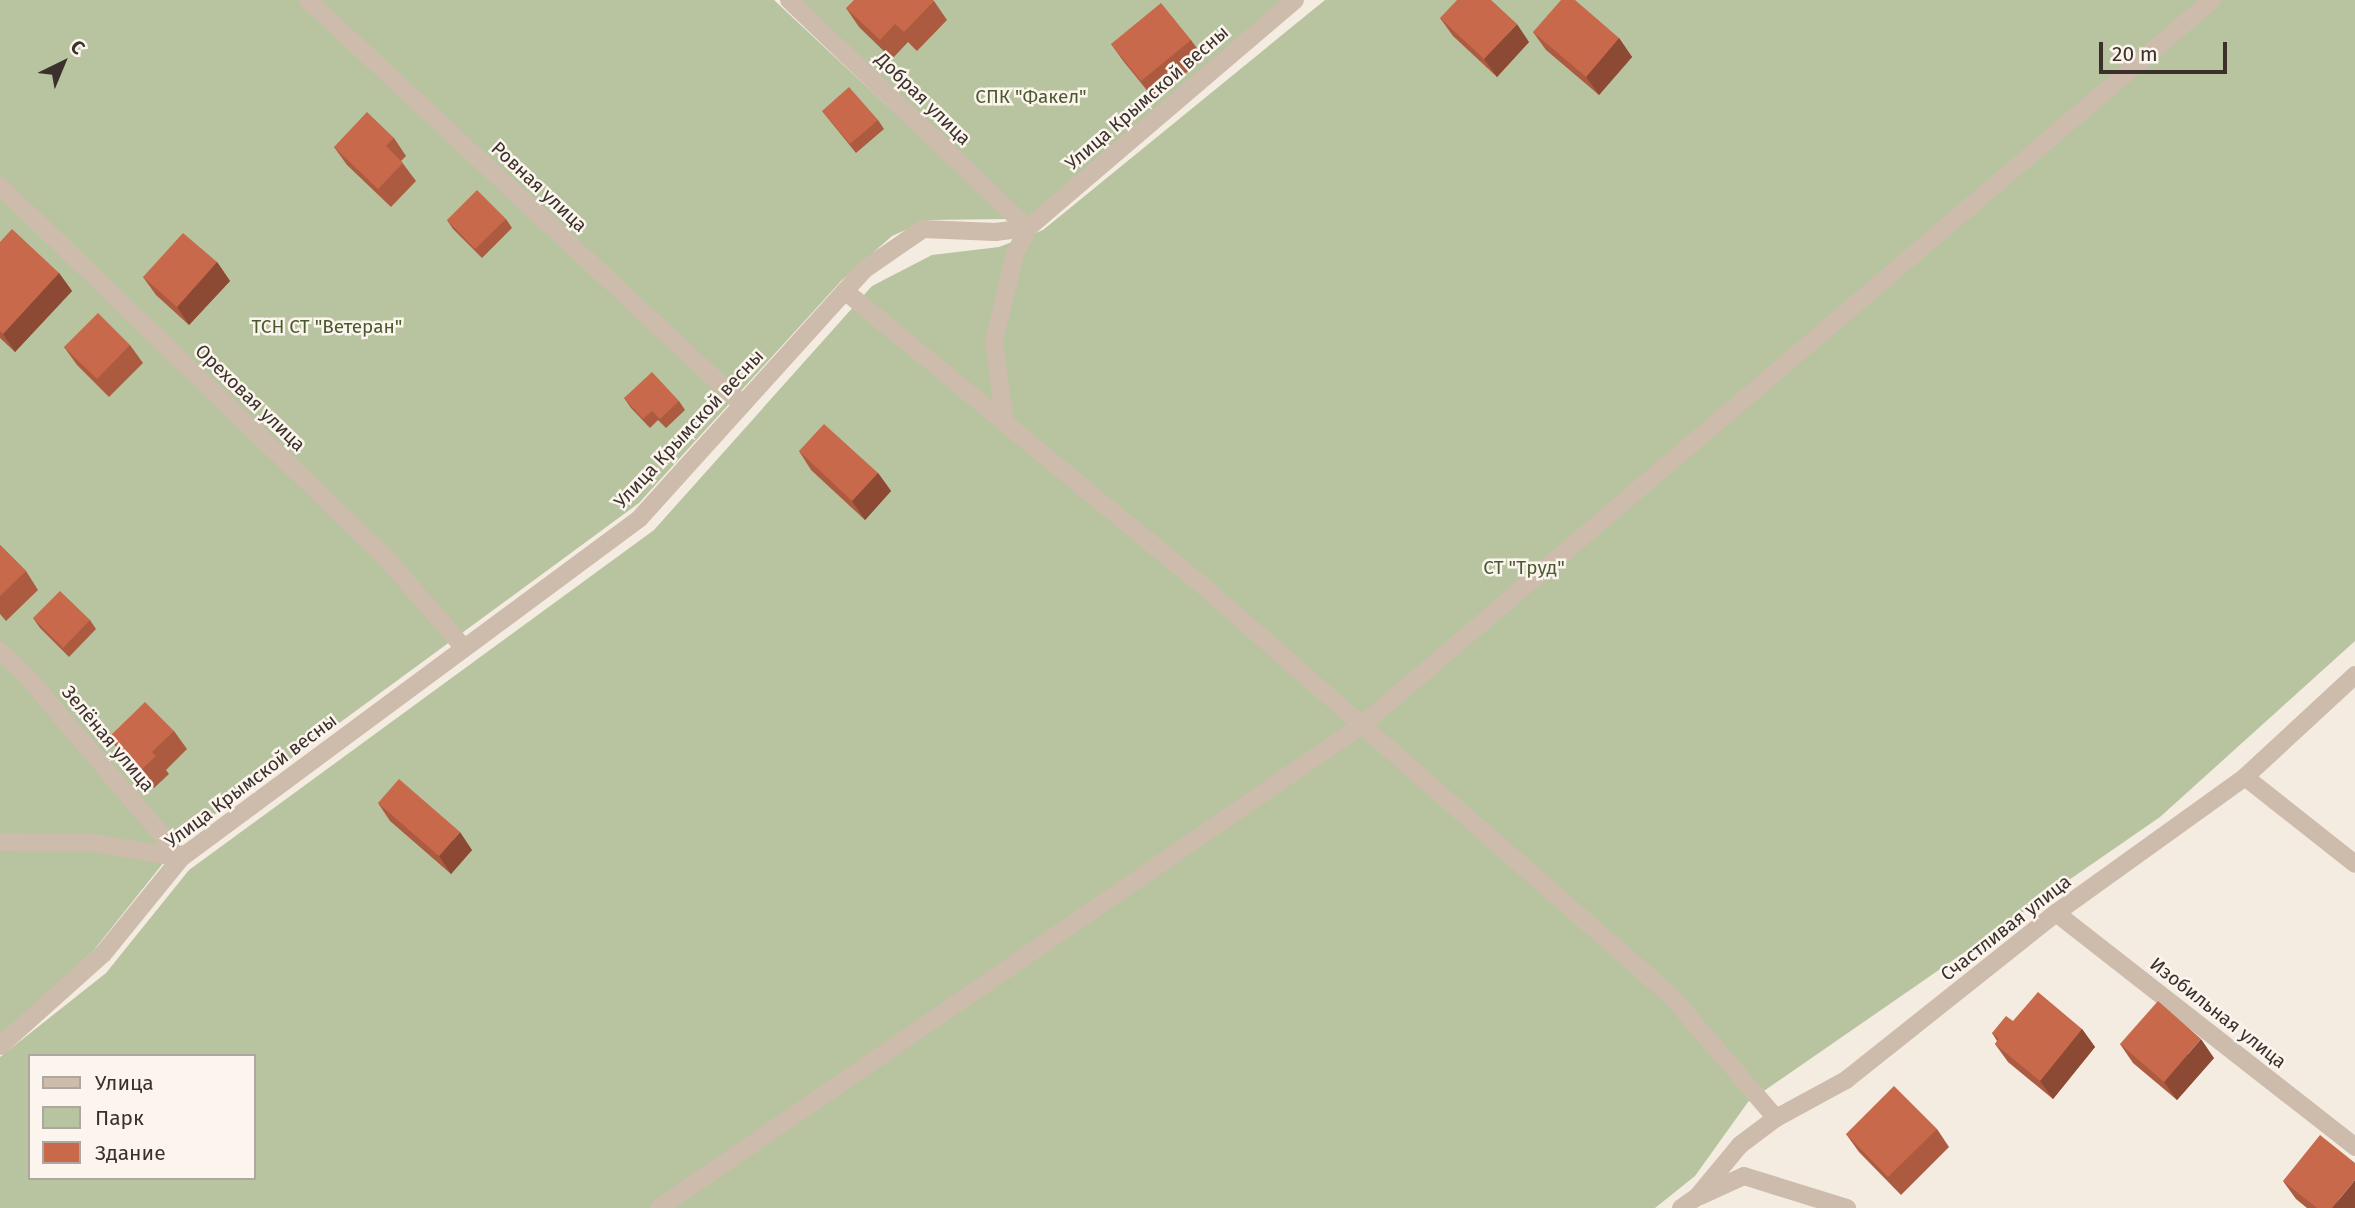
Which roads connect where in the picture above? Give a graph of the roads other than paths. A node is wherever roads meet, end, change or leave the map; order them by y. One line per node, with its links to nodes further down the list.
1 (308, 0): 8 (street, Ровная улица)
2 (789, 0): 6 (street, Добрая улица)
3 (2212, 0): 13 (street)
4 (1289, 2): 6 (street, Улица Крымской весны)
5 (0, 186): 10 (street, Ореховая улица)
6 (1028, 228): 7 (street, Улица Крымской весны); 9 (street)
7 (845, 292): 8 (street, Улица Крымской весны); 9 (street)
8 (743, 404): 10 (street, Улица Крымской весны)
9 (1005, 423): 13 (street)
10 (464, 648): 16 (street, Улица Крымской весны)
11 (0, 651): 16 (street, Зелёная улица)
12 (2355, 676): 14 (street, Счастливая улица)
13 (1362, 725): 20 (street); 23 (street)
14 (2245, 777): 17 (street); 18 (street, Счастливая улица)
15 (0, 842): 16 (street)
16 (181, 858): 19 (street, Улица Крымской весны)
17 (2355, 864)
18 (2056, 913): 20 (street, Счастливая улица); 21 (street, Изобильная улица)
19 (0, 1046)
20 (1776, 1118): 22 (street, Счастливая улица)
21 (2355, 1147)
22 (1697, 1197): 24 (street, Счастливая улица); 25 (street)
23 (659, 1208)
24 (1681, 1208)
25 (1847, 1208)

